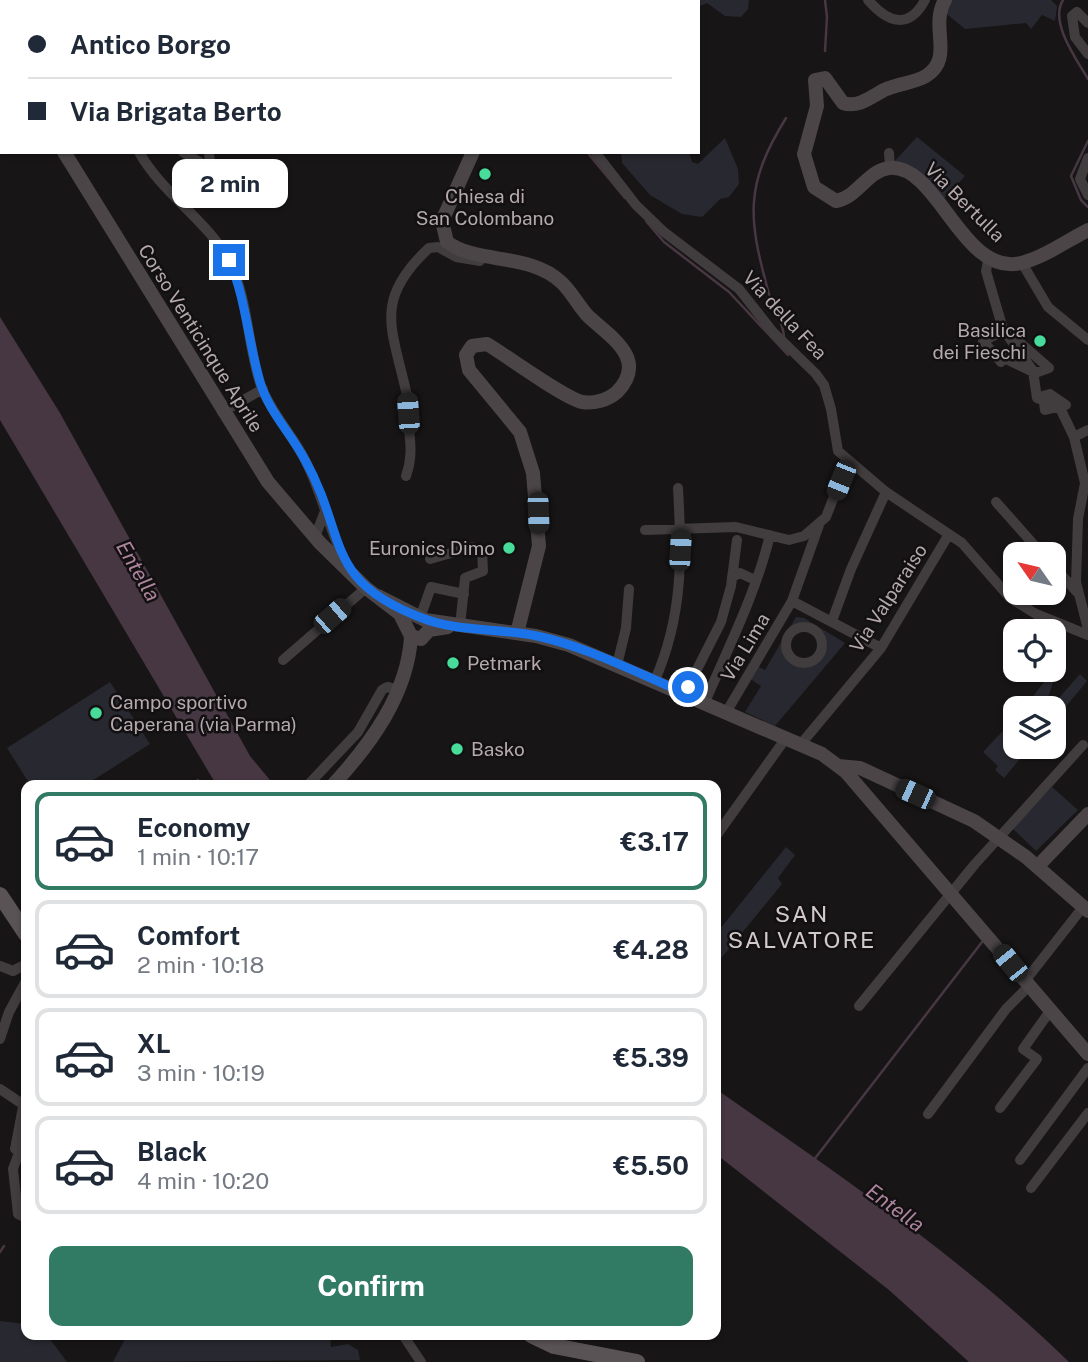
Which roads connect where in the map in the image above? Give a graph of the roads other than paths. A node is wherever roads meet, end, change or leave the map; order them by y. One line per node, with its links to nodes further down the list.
1 (868, 0): 2 (street)
2 (925, 0)
3 (946, 0): 14 (street)
4 (1088, 23): 5 (street)
5 (1088, 54)
6 (889, 153): 14 (street)
7 (65, 154): 24 (street, Corso Venticinque Aprile)
8 (140, 154): 23 (street)
9 (186, 154): 10 (street)
10 (209, 154)
11 (472, 154): 18 (street)
12 (597, 154): 27 (street, Via della Fea)
13 (1088, 158): 15 (street)
14 (890, 168): 17 (street, Via Bertulla)
15 (1088, 195)
16 (1088, 230): 19 (street)
17 (989, 256): 19 (street, Via Bertulla); 20 (street)
18 (522, 262): 28 (street); 56 (street)
19 (1022, 263): 21 (street)
20 (1007, 335): 22 (street); 22 (street); 22 (street)
21 (1088, 340)
22 (1033, 371): 26 (street)
23 (263, 389): 24 (street); 32 (street)
24 (222, 412): 39 (street, Corso Venticinque Aprile)
25 (1088, 430): 26 (street)
26 (1074, 437): 49 (street)
27 (848, 461): 30 (street, Via della Fea); 33 (street, Via Lima)
28 (405, 476)
29 (678, 488): 34 (street)
30 (886, 492): 37 (street, Via della Fea); 52 (street)
31 (996, 502): 41 (street)
32 (325, 506): 36 (street); 39 (street)
33 (819, 524): 38 (street); 51 (street, Via Lima)
34 (681, 528): 35 (street); 38 (street); 61 (street)
35 (645, 530)
36 (333, 532): 39 (street); 43 (street)
37 (949, 534): 57 (street, Via della Fea); 58 (street, Via Valparaiso)
38 (770, 535): 45 (street)
39 (317, 540): 43 (street, Corso Venticinque Aprile)
40 (737, 540): 44 (street)
41 (1031, 542)
42 (430, 559): 50 (street)
43 (352, 576): 47 (street, Corso Venticinque Aprile)
44 (732, 577): 45 (street); 63 (street)
45 (755, 580): 64 (street)
46 (1066, 581): 49 (street)
47 (366, 588): 54 (street, Corso Venticinque Aprile); 59 (street)
48 (629, 589): 60 (street)
49 (1077, 593): 55 (street)
50 (464, 594): 53 (street); 54 (street)
51 (792, 601): 52 (street); 65 (street, Via Lima)
52 (832, 621): 58 (street)
53 (459, 626): 54 (street, Corso Venticinque Aprile); 56 (street, Corso Venticinque Aprile)
54 (419, 628): 62 (street)
55 (1088, 629)
56 (517, 633): 60 (street, Corso Venticinque Aprile)
57 (1088, 635)
58 (881, 648): 67 (street, Via Valparaiso)
59 (283, 660)
60 (617, 664): 61 (street, Corso Venticinque Aprile)
61 (655, 680): 63 (street, Corso Venticinque Aprile)
62 (397, 689): 71 (street); 72 (street)
63 (685, 693): 64 (street, Corso Venticinque Aprile)
64 (705, 702): 65 (street, Corso Venticinque Aprile)
65 (727, 711): 66 (street, Corso Venticinque Aprile)
66 (786, 738): 67 (street, Corso Venticinque Aprile); 76 (street)
67 (801, 744): 69 (street, Corso Venticinque Aprile)
68 (1083, 745): 77 (street)
69 (838, 766): 70 (street); 73 (street)
70 (850, 777): 73 (street); 74 (street)
71 (313, 780)
72 (336, 780)
73 (888, 784): 74 (street); 77 (street)
74 (868, 798): 79 (street)
75 (1088, 814): 78 (street)
76 (721, 829)
77 (999, 837): 78 (street); 79 (street)
78 (1038, 866): 81 (street)
79 (951, 893): 85 (street); 87 (street)
80 (0, 895): 82 (main road)
81 (1086, 909): 85 (street)
82 (21, 926)
83 (0, 966): 84 (street)
84 (21, 967)
85 (1027, 983): 88 (street); 96 (street)
86 (21, 990): 89 (street)
87 (859, 1006)
88 (1051, 1011): 90 (street); 94 (street)
89 (0, 1039)
90 (1088, 1054)
91 (1088, 1068): 99 (street)
92 (0, 1089): 93 (street)
93 (21, 1103)
94 (1000, 1108)
95 (1088, 1113): 101 (street)
96 (928, 1114)
97 (21, 1117): 100 (street)
98 (21, 1147): 100 (street)
99 (1020, 1160)
100 (15, 1162): 102 (street)
101 (1031, 1188)
102 (21, 1216)
103 (406, 1340): 105 (street)
104 (541, 1340): 106 (main road)
105 (421, 1362)
106 (637, 1362)

